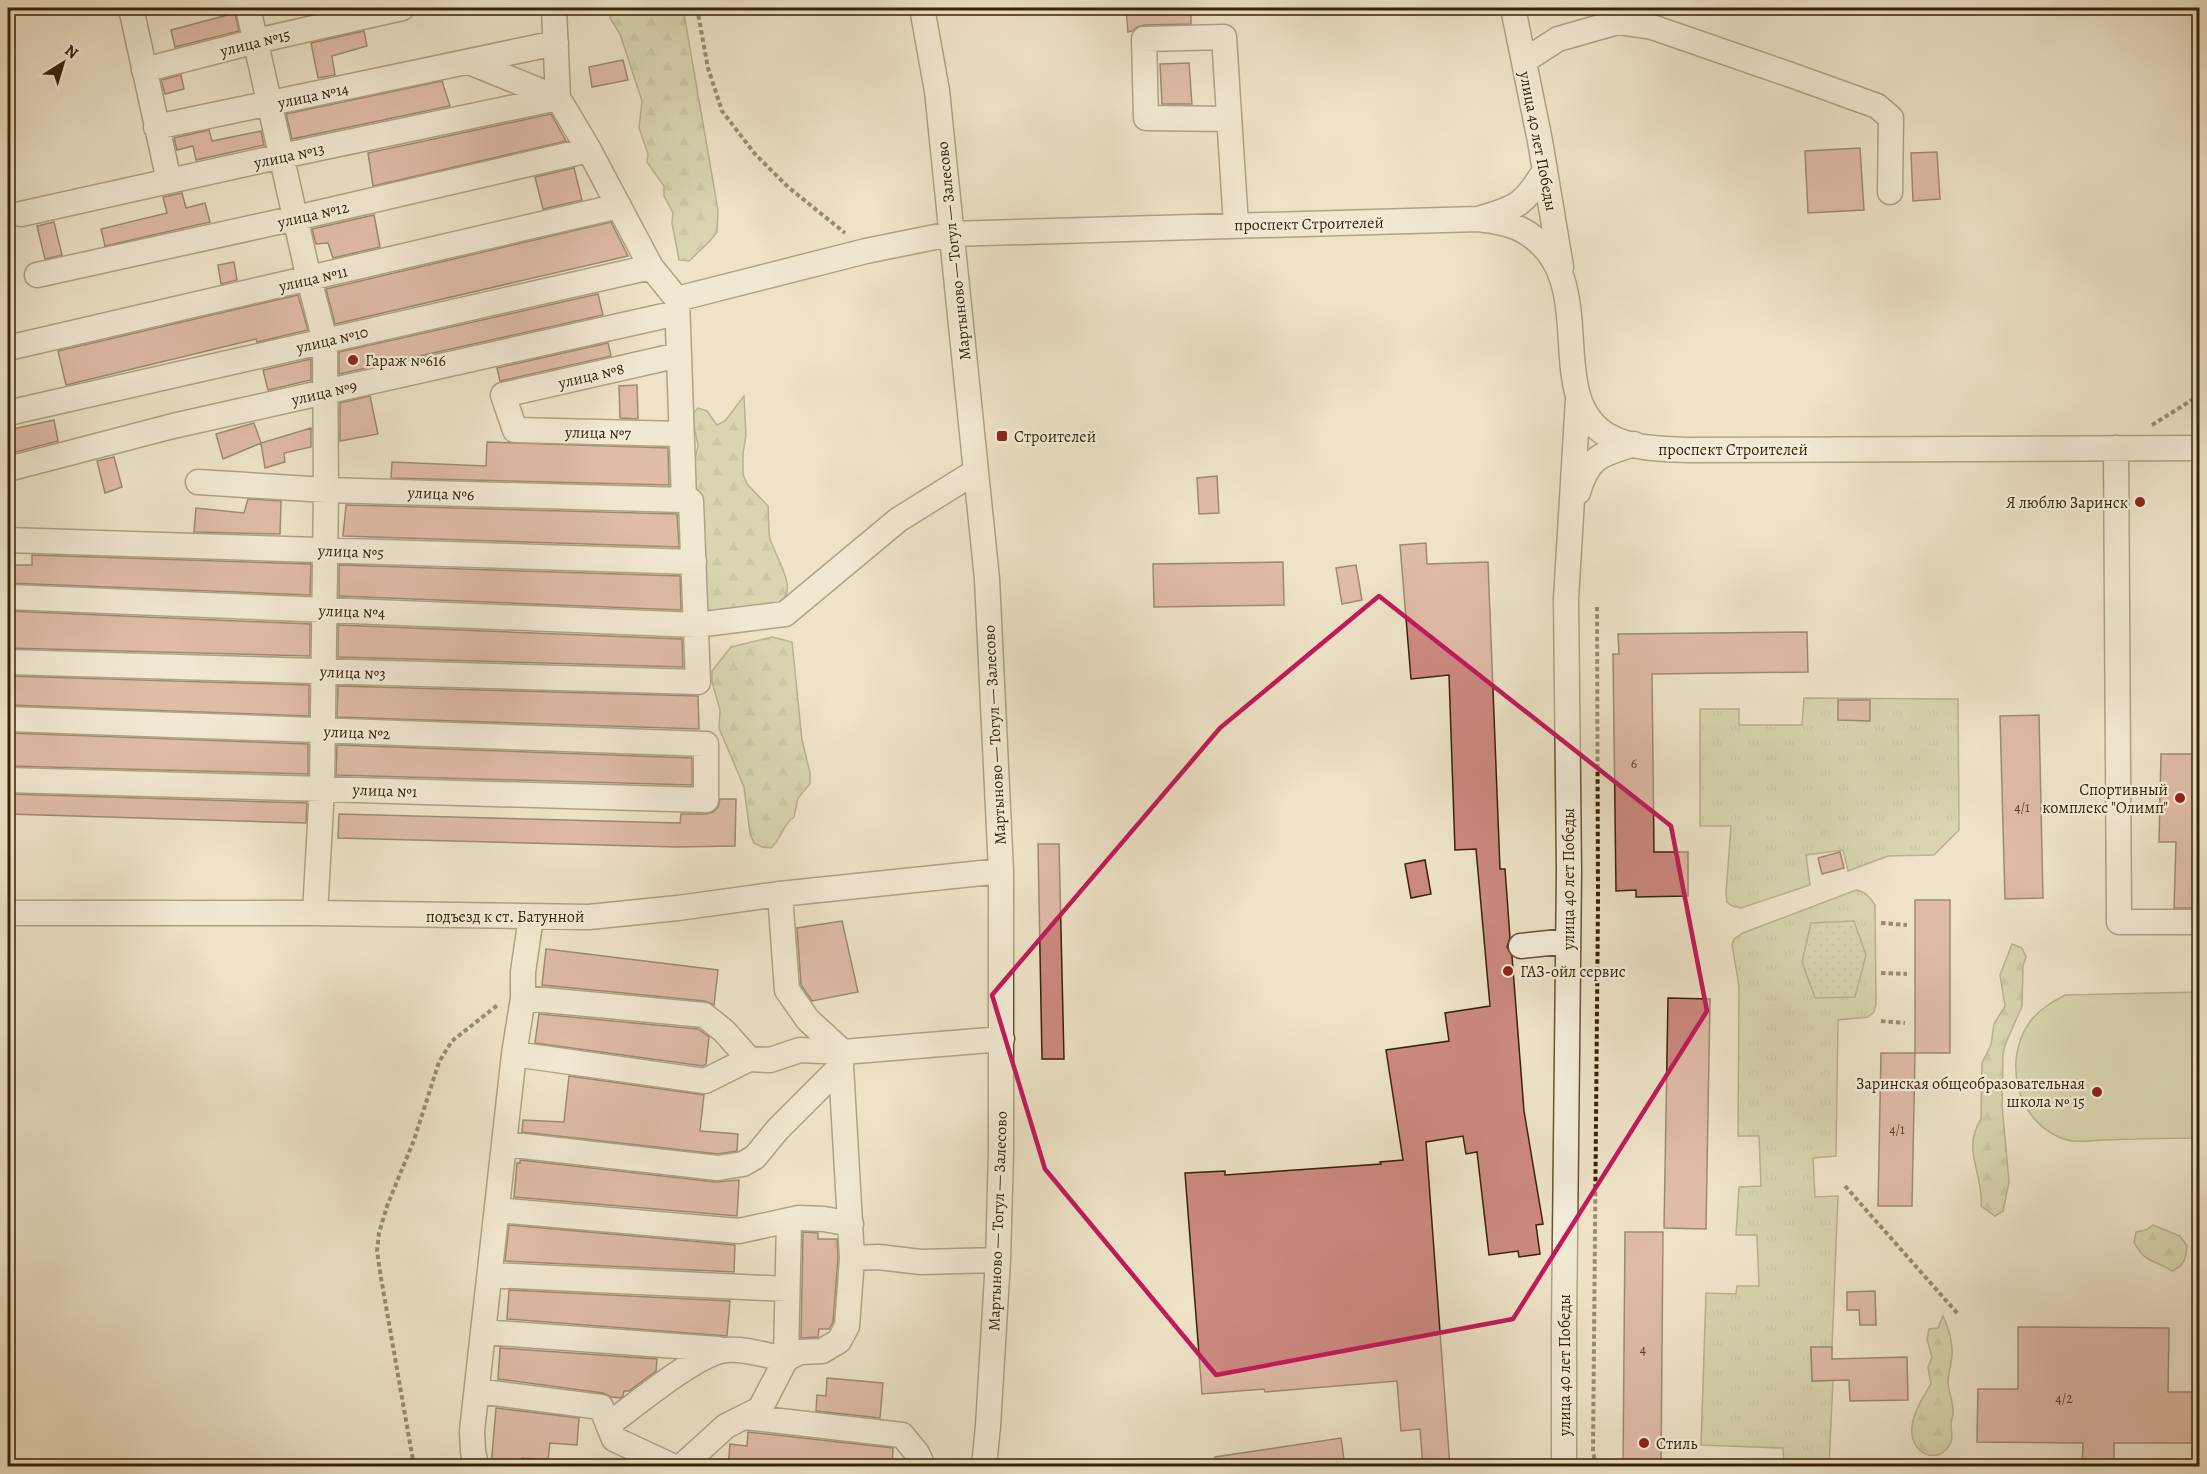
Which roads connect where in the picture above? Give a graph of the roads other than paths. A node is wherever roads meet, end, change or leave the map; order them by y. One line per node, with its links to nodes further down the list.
1 (131, 8): 11 (street)
2 (248, 8): 7 (street)
3 (402, 8): 7 (street, улица №15)
4 (554, 8): 8 (street)
5 (922, 8): 26 (street, Мартыново — Тогул — Залесово)
6 (1513, 8): 9 (street, улица 40 лет Победы)
7 (256, 41): 11 (street, улица №15); 13 (street)
8 (556, 43): 10 (street, улица №14); 12 (street)
9 (1524, 61): 18 (street, улица 40 лет Победы); 20 (street)
10 (470, 63): 12 (street); 13 (street, улица №14)
11 (144, 70): 15 (street)
12 (558, 98): 16 (street); 17 (street, улица №13)
13 (270, 103): 15 (street, улица №14); 17 (street)
14 (1229, 119): 14 (street); 25 (street)
15 (156, 127): 19 (street)
16 (589, 150): 21 (street); 23 (street, улица №12)
17 (282, 156): 19 (street, улица №13); 23 (street)
18 (1545, 170): 24 (street); 30 (street, улица 40 лет Победы)
19 (169, 181): 22 (street, улица №13)
20 (1890, 192)
21 (619, 206): 28 (street); 31 (street, улица №11)
22 (21, 214)
23 (296, 218): 29 (street, улица №12); 31 (street)
24 (1478, 219): 25 (street, проспект Строителей); 30 (street, проспект Строителей)
25 (1236, 225): 26 (street, проспект Строителей)
26 (950, 234): 27 (street, проспект Строителей); 45 (street, Мартыново — Тогул — Залесово)
27 (866, 251): 32 (street, улица №9)
28 (651, 267): 32 (street); 33 (street, улица №10)
29 (37, 275)
30 (1563, 275): 37 (street, проспект Строителей)
31 (309, 279): 33 (street); 34 (street, улица №11)
32 (677, 306): 35 (street); 36 (street, улица №9)
33 (325, 341): 36 (street); 38 (street, улица №10)
34 (8, 348)
35 (679, 354): 39 (street, улица №8); 40 (street)
36 (325, 392): 44 (street, улица №9); 47 (street)
37 (1578, 399): 41 (street, проспект Строителей); 49 (street, улица 40 лет Победы)
38 (12, 412)
39 (515, 430): 40 (street, улица №7)
40 (681, 434): 48 (street)
41 (1634, 444): 42 (street, проспект Строителей); 49 (street)
42 (2116, 448): 43 (street, проспект Строителей); 68 (street)
43 (2199, 448)
44 (8, 469)
45 (975, 472): 55 (street, улица №4); 63 (street, Мартыново — Тогул — Залесово)
46 (198, 482): 47 (street, улица №6)
47 (326, 490): 48 (street, улица №6); 51 (street)
48 (684, 500): 52 (street)
49 (1572, 512): 69 (street, улица 40 лет Победы)
50 (8, 540): 51 (street, улица №5)
51 (325, 550): 52 (street, улица №5); 54 (street)
52 (694, 562): 55 (street)
53 (8, 597): 54 (street, улица №4)
54 (324, 610): 55 (street, улица №4); 57 (street)
55 (696, 625): 57 (street, улица №3)
56 (8, 662): 57 (street, улица №3)
57 (323, 671): 59 (street)
58 (8, 719): 59 (street, улица №2)
59 (323, 730): 60 (street, улица №2); 62 (street)
60 (706, 744): 62 (street, улица №1)
61 (8, 780): 62 (street, улица №1)
62 (322, 789): 65 (street)
63 (1000, 870): 64 (street, подъезд к ст. Батунной); 72 (street, Мартыново — Тогул — Залесово)
64 (780, 894): 67 (street, подъезд к ст. Батунной); 75 (street)
65 (315, 913): 66 (street, подъезд к ст. Батунной); 67 (street, подъезд к ст. Батунной)
66 (8, 914)
67 (531, 917): 71 (street)
68 (2199, 922)
69 (1568, 941): 70 (street); 95 (street, улица 40 лет Победы)
70 (1521, 946)
71 (523, 998): 73 (street); 74 (street)
72 (1002, 1039): 75 (street); 81 (street, Мартыново — Тогул — Залесово)
73 (514, 1054): 74 (street); 76 (street)
74 (749, 1059): 75 (street)
75 (842, 1059): 76 (street); 79 (street)
76 (504, 1144): 77 (street)
77 (497, 1210): 78 (street); 82 (street)
78 (789, 1220): 79 (street); 83 (street)
79 (851, 1224): 80 (street)
80 (852, 1258): 81 (street); 86 (street)
81 (998, 1260): 94 (street, Мартыново — Тогул — Залесово)
82 (490, 1275): 83 (street); 84 (street)
83 (787, 1289): 86 (street)
84 (483, 1332): 85 (street); 87 (street)
85 (723, 1350): 86 (street); 89 (street)
86 (786, 1359): 88 (street)
87 (477, 1391): 89 (street); 90 (street)
88 (745, 1417): 92 (street); 93 (street)
89 (608, 1425): 91 (street)
90 (476, 1467)
91 (672, 1467)
92 (682, 1467)
93 (923, 1467)
94 (984, 1467)
95 (1564, 1467)

